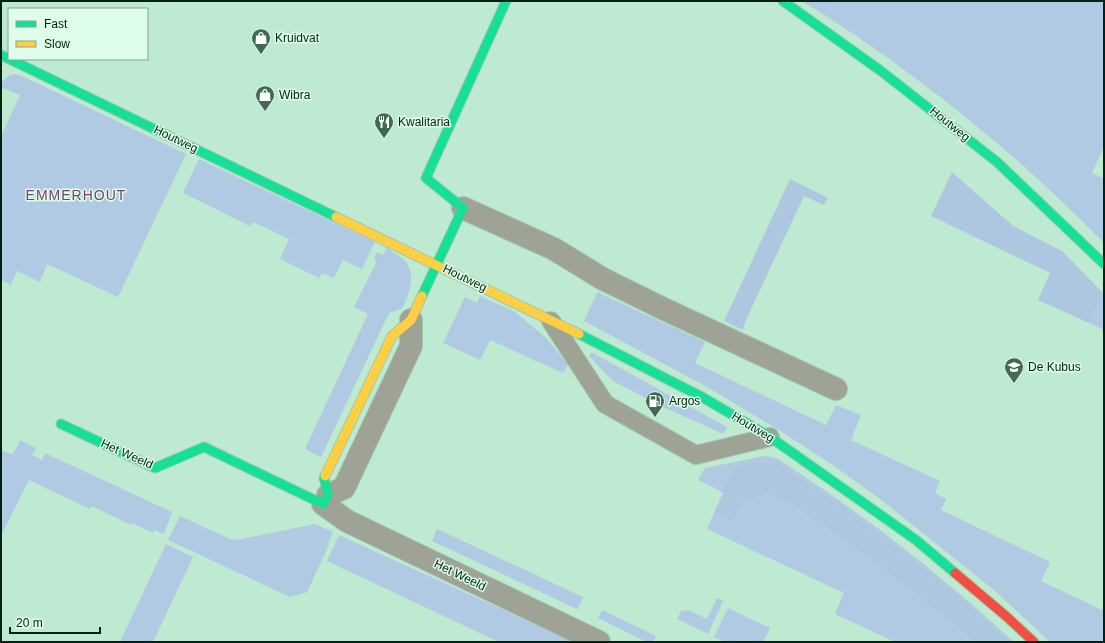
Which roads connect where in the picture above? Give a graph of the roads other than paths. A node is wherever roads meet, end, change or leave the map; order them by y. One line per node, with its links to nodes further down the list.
1 (506, 1): 4 (street)
2 (783, 1): 6 (street, Houtweg)
3 (9, 60): 5 (street, Houtweg)
4 (463, 208): 5 (street, Houtweg); 9 (street)
5 (438, 264): 7 (street); 8 (street, Houtweg)
6 (1104, 264)
7 (411, 320): 12 (street)
8 (551, 321): 11 (street, Houtweg); 11 (lane)
9 (836, 388)
10 (61, 424): 12 (street, Het Weeld)
11 (770, 437): 14 (street, Houtweg)
12 (325, 500): 13 (street, Het Weeld)
13 (599, 642)
14 (1034, 642)

